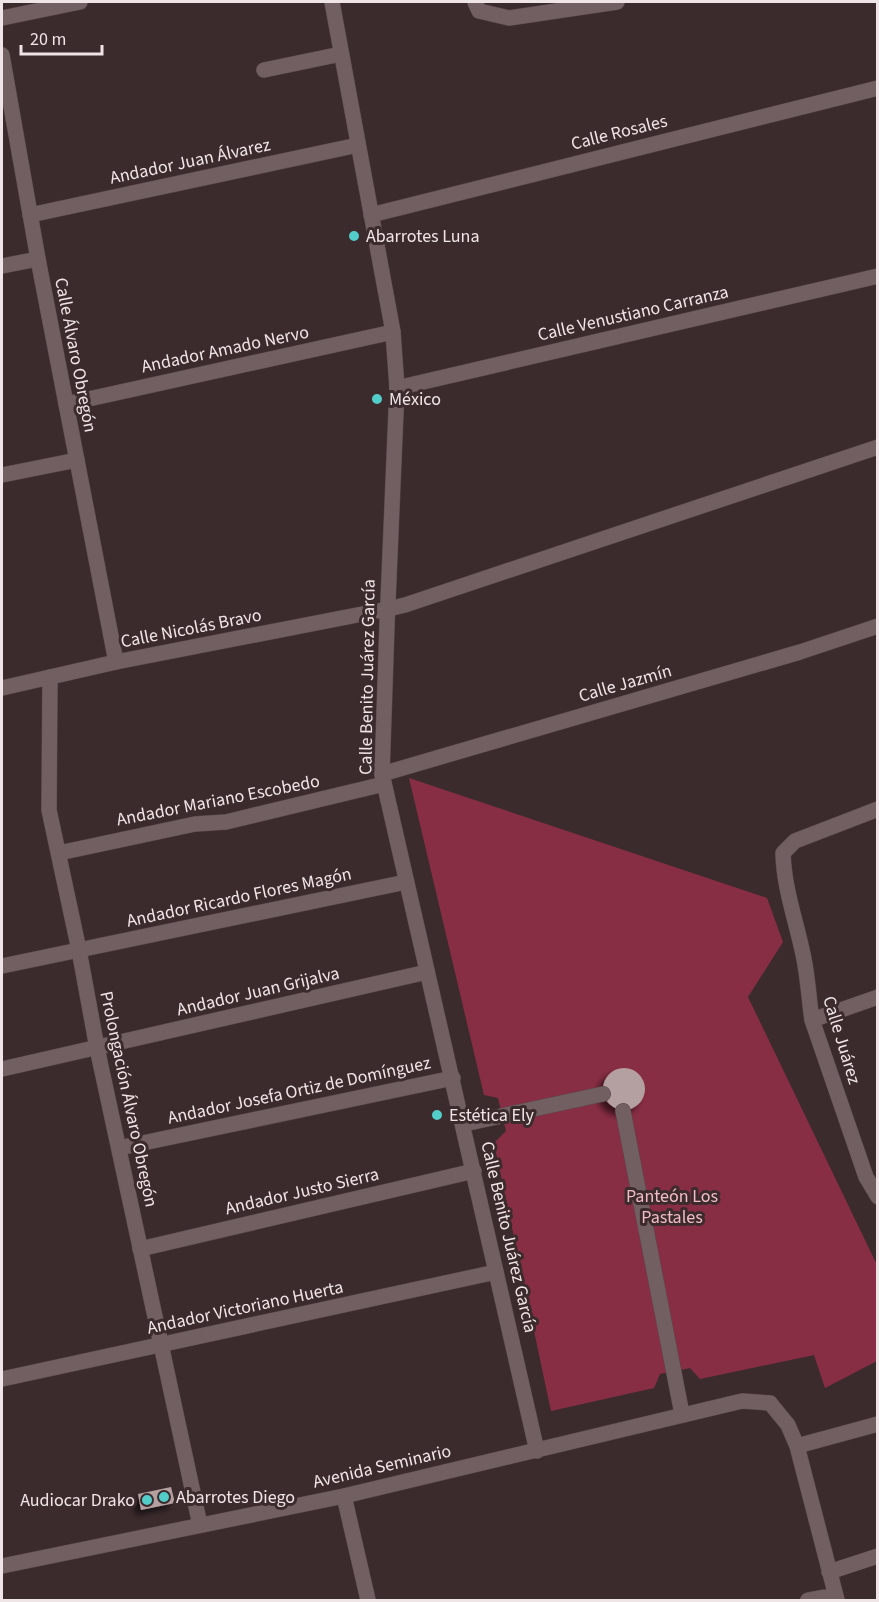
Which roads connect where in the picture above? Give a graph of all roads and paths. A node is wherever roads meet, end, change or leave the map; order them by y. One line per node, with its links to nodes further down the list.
1 (80, 2): 5 (street)
2 (332, 2): 6 (street, Calle Benito Juárez García)
3 (617, 2): 4 (street)
4 (477, 6)
5 (2, 18)
6 (341, 54): 8 (street); 10 (street, Calle Benito Juárez García)
7 (2, 55): 11 (street, Calle Álvaro Obregón)
8 (264, 70)
9 (878, 88): 12 (street, Calle Rosales)
10 (358, 145): 11 (street, Andador Juan Álvarez); 12 (street, Calle Benito Juárez García)
11 (30, 215): 13 (street, Calle Álvaro Obregón)
12 (371, 215): 16 (street, Calle Benito Juárez García)
13 (38, 259): 14 (street); 18 (street, Calle Álvaro Obregón)
14 (2, 267)
15 (878, 276): 17 (street, Calle Venustiano Carranza)
16 (393, 332): 17 (street, Calle Benito Juárez García); 18 (street, Andador Amado Nervo)
17 (397, 388): 22 (street, Calle Benito Juárez García)
18 (66, 404): 20 (street, Calle Álvaro Obregón)
19 (878, 447): 22 (street, Calle Nicolás Bravo)
20 (77, 460): 21 (street); 24 (street, Calle Álvaro Obregón)
21 (2, 476)
22 (388, 609): 24 (street, Calle Nicolás Bravo); 27 (street, Calle Benito Juárez García)
23 (878, 626): 27 (street, Calle Jazmín)
24 (116, 662): 25 (street, Calle Nicolás Bravo)
25 (50, 678): 26 (street, Calle Nicolás Bravo); 29 (street, Prolongación Álvaro Obregón)
26 (2, 688)
27 (383, 779): 29 (street, Andador Mariano Escobedo); 30 (street, Calle Benito Juárez García)
28 (878, 809): 35 (street, Calle Juárez)
29 (59, 853): 31 (street, Prolongación Álvaro Obregón)
30 (406, 882): 31 (street, Andador Ricardo Flores Magón); 33 (street, Calle Benito Juárez García)
31 (79, 950): 32 (street, Andador Ricardo Flores Magón); 36 (street, Prolongación Álvaro Obregón)
32 (2, 966)
33 (427, 972): 36 (street, Andador Juan Grijalva); 38 (street, Calle Benito Juárez García)
34 (878, 997): 35 (street)
35 (813, 1020): 44 (street, Calle Juárez)
36 (97, 1048): 37 (street, Andador Juan Grijalva); 42 (street, Prolongación Álvaro Obregón)
37 (2, 1069)
38 (453, 1078): 41 (street, Calle Benito Juárez García); 42 (street, Andador Josefa Ortiz de Domínguez)
39 (603, 1094): 41 (street)
40 (623, 1111): 50 (street)
41 (464, 1124): 43 (street, Calle Benito Juárez García)
42 (118, 1148): 46 (street, Prolongación Álvaro Obregón)
43 (474, 1171): 46 (street, Andador Justo Sierra); 47 (street, Calle Benito Juárez García)
44 (872, 1175): 45 (street, Calle Juárez)
45 (878, 1197)
46 (140, 1249): 48 (street, Prolongación Álvaro Obregón)
47 (496, 1272): 48 (street, Andador Victoriano Huerta); 53 (street, Calle Benito Juárez García)
48 (161, 1346): 49 (street, Andador Victoriano Huerta); 55 (street, Prolongación Álvaro Obregón)
49 (2, 1379)
50 (682, 1414): 52 (street, Avenida Seminario); 53 (street, Avenida Seminario)
51 (878, 1424): 52 (street)
52 (797, 1446): 58 (street)
53 (537, 1451): 54 (street, Avenida Seminario)
54 (344, 1496): 55 (street, Avenida Seminario); 60 (street)
55 (200, 1525): 57 (street, Avenida Seminario)
56 (878, 1556): 58 (street)
57 (2, 1566)
58 (829, 1572): 59 (street)
59 (836, 1598): 61 (street)
60 (368, 1600)
61 (808, 1600)

